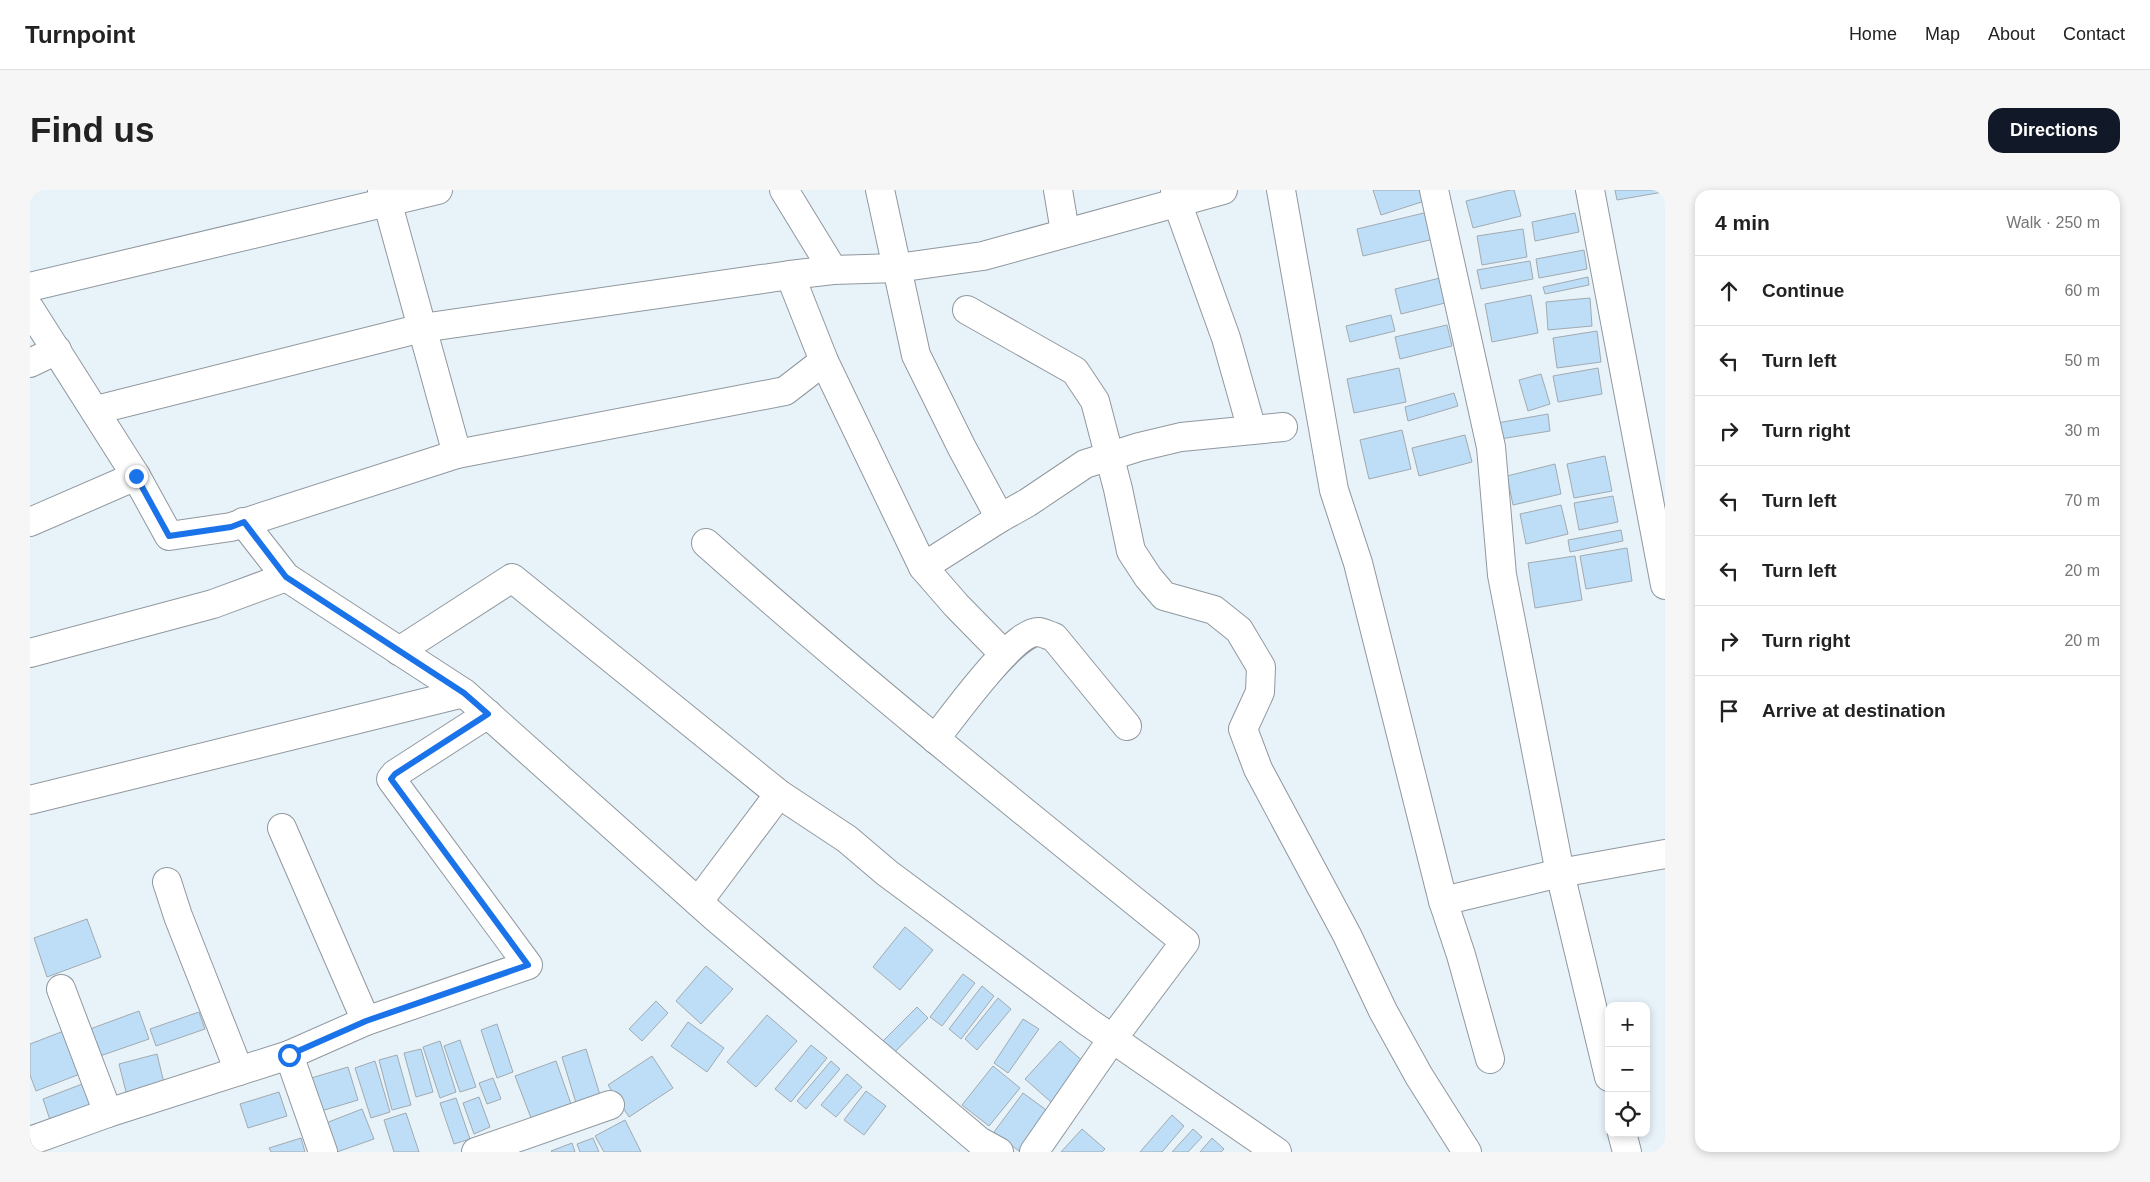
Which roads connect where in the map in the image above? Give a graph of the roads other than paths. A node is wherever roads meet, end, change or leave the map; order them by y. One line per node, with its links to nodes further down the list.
1 (438, 190): 9 (street)
2 (784, 190): 13 (street)
3 (880, 190): 12 (street)
4 (1058, 190): 11 (street)
5 (1223, 190): 10 (street)
6 (1281, 190): 48 (street)
7 (1434, 190): 46 (street)
8 (1590, 190): 34 (street)
9 (384, 196): 15 (street); 18 (street)
10 (1176, 196): 11 (street); 24 (street)
11 (1064, 232): 12 (street)
12 (897, 268): 13 (street); 28 (street)
13 (834, 270): 14 (street)
14 (790, 275): 18 (street); 20 (street)
15 (30, 287)
16 (30, 309): 19 (street)
17 (967, 310): 26 (street)
18 (422, 328): 22 (street); 25 (street)
19 (57, 350): 21 (street); 22 (street)
20 (824, 361): 25 (street); 32 (street)
21 (30, 363)
22 (96, 410): 27 (street)
23 (1283, 427): 24 (street)
24 (1252, 430): 26 (street)
25 (457, 454): 30 (street)
26 (1109, 456): 28 (street); 66 (street)
27 (136, 476): 29 (street); 30 (street)
28 (1000, 518): 32 (street)
29 (30, 522)
30 (244, 522): 33 (street)
31 (706, 543): 41 (street)
32 (923, 567): 37 (street)
33 (286, 577): 35 (street); 36 (street)
34 (1665, 585)
35 (399, 652): 38 (street); 42 (street)
36 (30, 653)
37 (1004, 654): 40 (street); 41 (street)
38 (464, 693): 39 (street); 43 (street)
39 (488, 714): 49 (street); 51 (street)
40 (1127, 726)
41 (935, 739): 52 (street)
42 (779, 794): 49 (street); 52 (street)
43 (30, 800)
44 (282, 828): 51 (street)
45 (1665, 854): 46 (street)
46 (1560, 872): 48 (street); 55 (street)
47 (167, 882): 56 (street)
48 (1443, 901): 54 (street)
49 (698, 902): 63 (street)
50 (61, 989): 58 (street)
51 (366, 1021): 53 (street)
52 (1113, 1038): 64 (street); 65 (street)
53 (289, 1055): 56 (street); 61 (street)
54 (1490, 1059)
55 (1605, 1059)
56 (238, 1071): 58 (street)
57 (610, 1105): 62 (street)
58 (108, 1113): 60 (street)
59 (1623, 1137): 67 (street)
60 (30, 1142)
61 (322, 1152)
62 (476, 1152)
63 (999, 1152)
64 (1034, 1152)
65 (1277, 1152)
66 (1467, 1152)
67 (1627, 1152)

